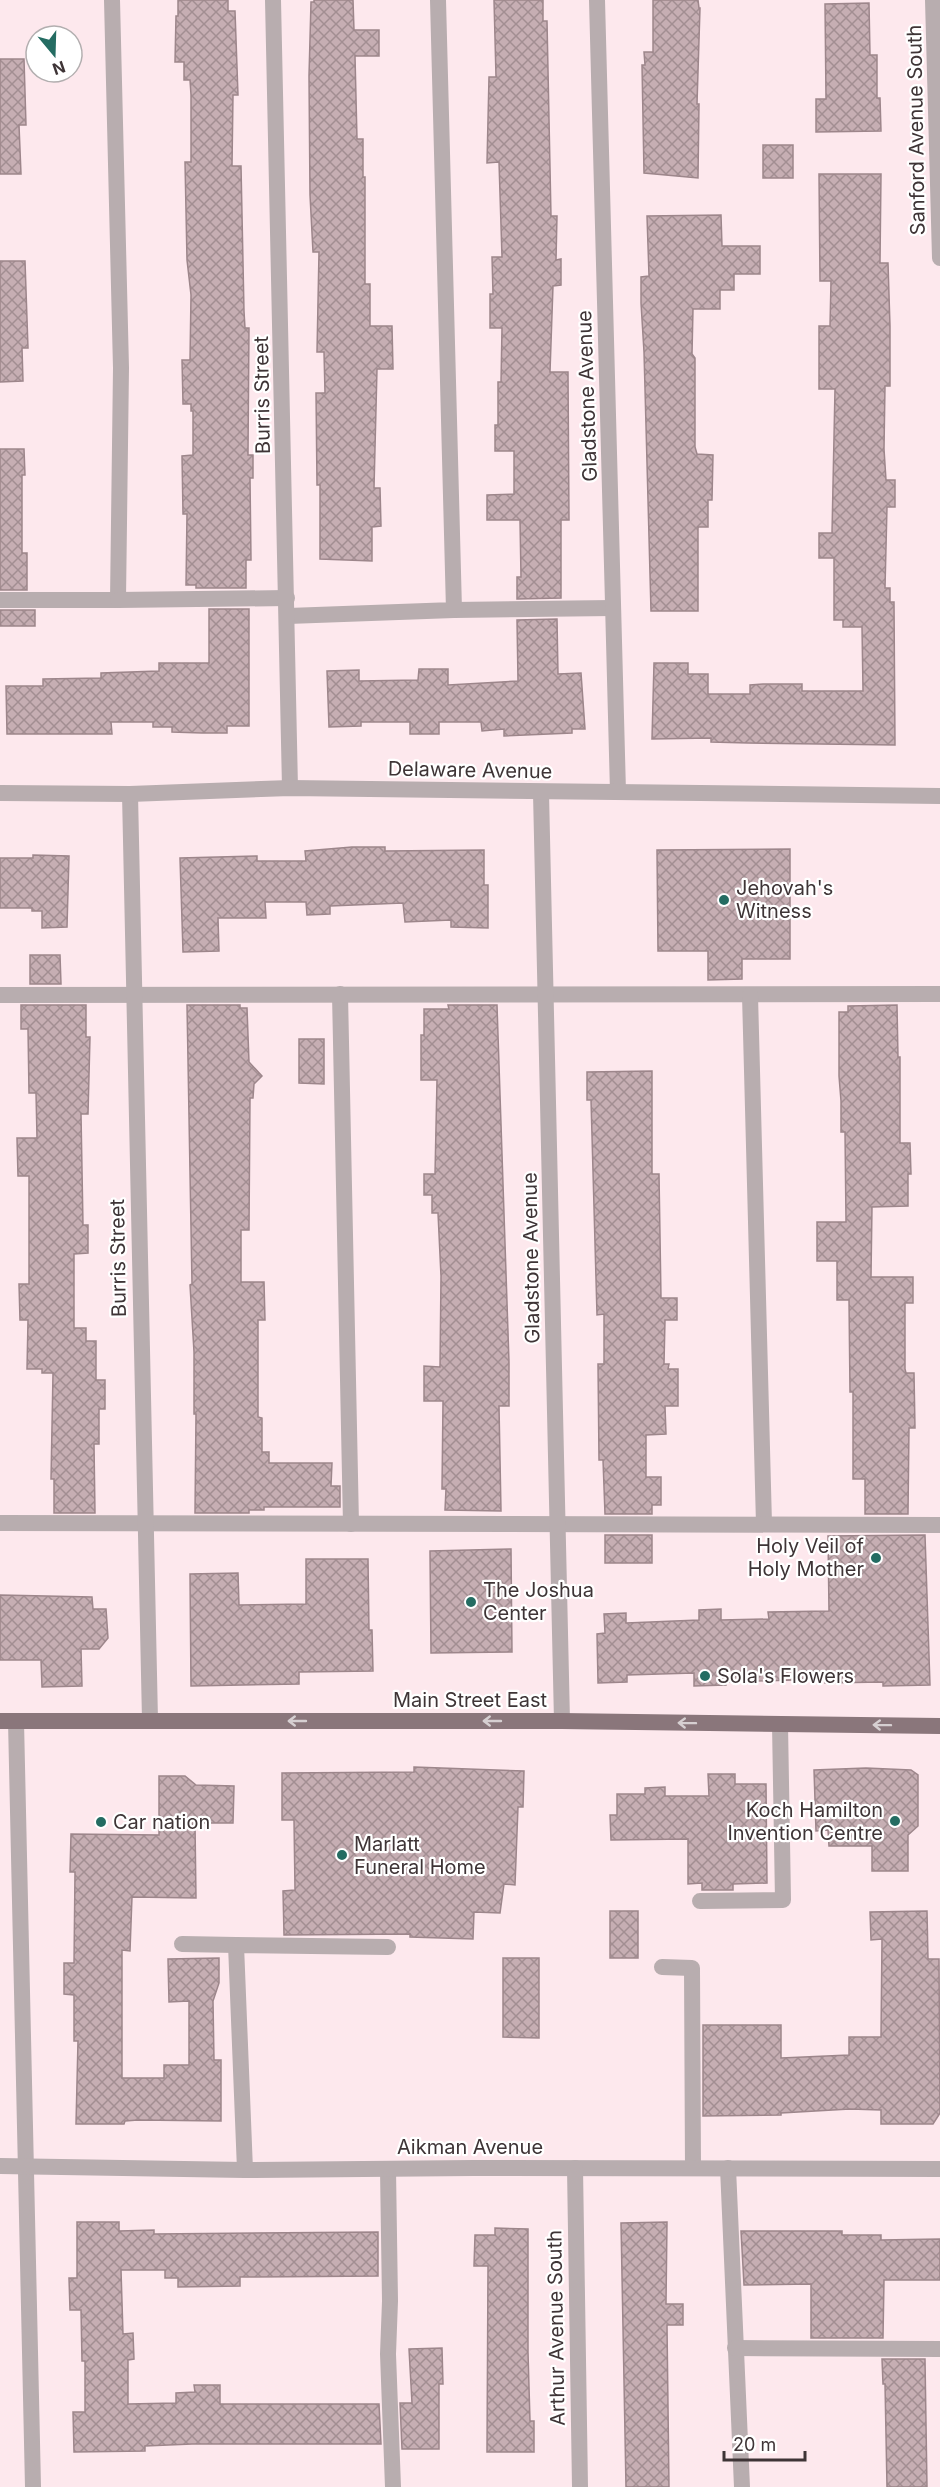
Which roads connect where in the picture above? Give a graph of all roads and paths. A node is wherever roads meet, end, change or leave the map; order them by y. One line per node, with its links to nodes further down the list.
1 (112, 0): 10 (street)
2 (273, 0): 8 (street, Burris Street)
3 (438, 0): 12 (street)
4 (597, 0): 11 (street, Gladstone Avenue)
5 (933, 0): 6 (street, Sanford Avenue South)
6 (937, 52): 7 (street, Sanford Avenue South)
7 (940, 258)
8 (287, 598): 10 (street); 13 (street, Burris Street)
9 (0, 600): 10 (street)
10 (118, 600)
11 (613, 609): 12 (street); 15 (street, Gladstone Avenue)
12 (454, 610): 13 (street)
13 (288, 616): 14 (street, Burris Street)
14 (291, 788): 17 (street, Delaware Avenue); 18 (street, Delaware Avenue)
15 (618, 792): 17 (street, Delaware Avenue); 19 (street, Delaware Avenue)
16 (0, 793): 18 (street, Delaware Avenue)
17 (541, 793): 22 (street, Gladstone Avenue)
18 (130, 794): 24 (street, Burris Street)
19 (940, 796)
20 (0, 994): 24 (street)
21 (340, 994): 22 (street); 24 (street); 28 (street)
22 (546, 994): 25 (street); 29 (street, Gladstone Avenue)
23 (940, 994): 25 (street)
24 (134, 995): 27 (street, Burris Street)
25 (750, 995): 30 (street)
26 (0, 1523): 27 (street)
27 (146, 1523): 28 (street); 32 (street, Burris Street)
28 (351, 1524): 29 (street)
29 (558, 1524): 30 (street); 34 (street, Gladstone Avenue)
30 (764, 1524): 31 (street)
31 (940, 1525)
32 (150, 1720): 33 (main road, Main Street East); 34 (main road, Main Street East, one-way to 32)
33 (8, 1721): 43 (street)
34 (562, 1722): 35 (main road, Main Street East, one-way to 34)
35 (780, 1724): 36 (main road, Main Street East, one-way to 35); 37 (street)
36 (940, 1726)
37 (700, 1901)
38 (182, 1944): 39 (street)
39 (236, 1945): 40 (street); 49 (street)
40 (388, 1947)
41 (662, 1967): 45 (street)
42 (0, 2166): 43 (street, Aikman Avenue)
43 (27, 2166): 49 (street, Aikman Avenue); 52 (street)
44 (575, 2168): 45 (street, Aikman Avenue); 47 (street, Aikman Avenue); 54 (street, Arthur Avenue South)
45 (693, 2168): 46 (street, Aikman Avenue)
46 (728, 2168): 48 (street, Aikman Avenue); 50 (street)
47 (388, 2169): 49 (street, Aikman Avenue); 53 (street)
48 (940, 2169)
49 (245, 2170)
50 (735, 2348): 51 (street); 55 (street)
51 (940, 2349)
52 (33, 2487)
53 (393, 2487)
54 (580, 2487)
55 (742, 2487)

